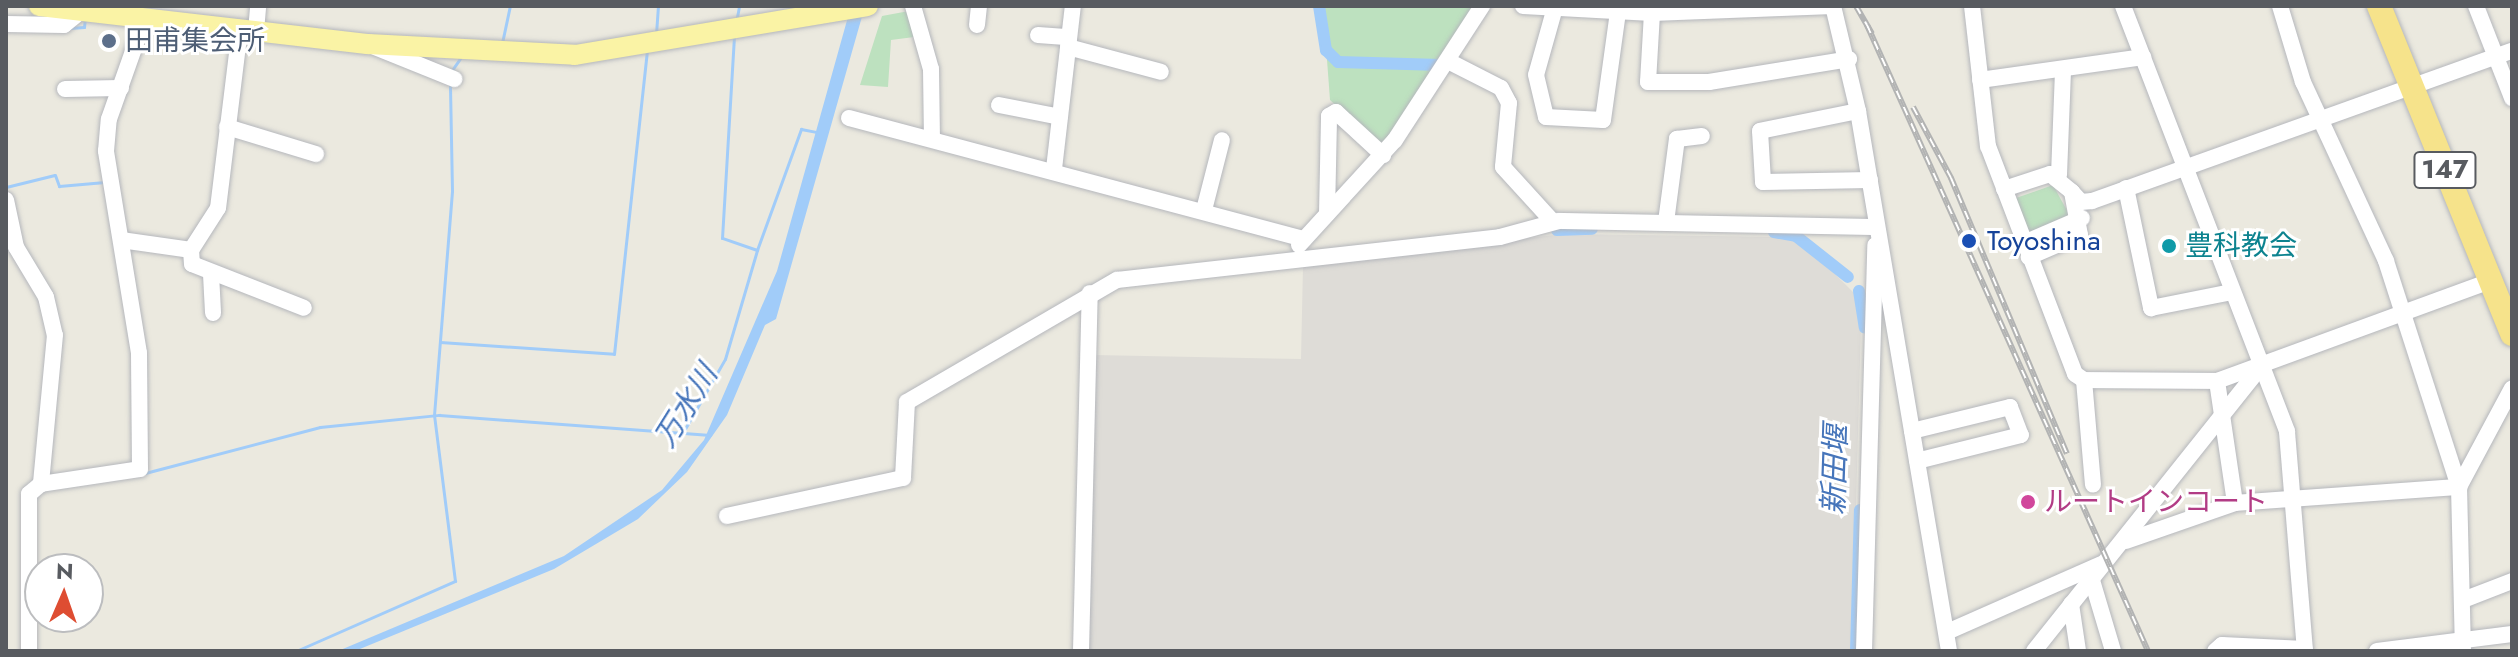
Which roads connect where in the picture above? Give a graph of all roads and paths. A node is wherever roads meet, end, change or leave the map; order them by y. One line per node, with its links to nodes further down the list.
1 (39, 6): 17 (main road)
2 (258, 6): 21 (street)
3 (868, 6): 24 (main road)
4 (913, 6): 45 (street)
5 (979, 6): 20 (street)
6 (1073, 6): 23 (street)
7 (1482, 6): 29 (street)
8 (1523, 6): 15 (street)
9 (1972, 6): 33 (street)
10 (2123, 6): 26 (street)
11 (2280, 6): 42 (street)
12 (2379, 6): 36 (highway, 147)
13 (2476, 6): 27 (street)
14 (1664, 10): 16 (street); 28 (street); 28 (street)
15 (1554, 11): 16 (street); 16 (street)
16 (1618, 12)
17 (79, 13): 18 (main road); 19 (street)
18 (144, 20): 21 (main road); 34 (street)
19 (6, 24)
20 (977, 25)
21 (248, 30): 24 (main road); 43 (street)
22 (1038, 35): 23 (street)
23 (1068, 42): 31 (street); 40 (street)
24 (368, 44): 32 (street)
25 (2512, 51): 27 (street)
26 (2143, 57): 30 (street); 50 (street)
27 (2496, 58): 36 (street); 37 (street)
28 (1849, 59): 39 (street)
29 (1450, 62): 48 (street); 60 (street)
30 (2063, 71): 33 (street); 51 (street)
31 (1161, 72)
32 (454, 79)
33 (1980, 80): 54 (street)
34 (121, 88): 35 (street); 65 (street)
35 (65, 89)
36 (2412, 90): 42 (street); 70 (highway, 147)
37 (2512, 98)
38 (999, 105): 40 (street)
39 (1858, 111): 52 (street); 52 (street)
40 (1060, 117): 49 (street)
41 (849, 118): 45 (street)
42 (2327, 120): 50 (street); 75 (street)
43 (227, 127): 47 (street); 66 (street)
44 (1702, 136): 61 (street)
45 (932, 138): 49 (street)
46 (1222, 140): 58 (street)
47 (316, 154)
48 (1383, 155): 59 (street); 59 (street)
49 (1054, 169): 58 (street)
50 (2184, 169): 53 (street); 71 (street)
51 (2059, 175): 54 (street); 55 (street)
52 (1870, 180): 63 (street)
53 (2126, 188): 57 (street); 71 (street)
54 (2004, 189): 67 (street)
55 (2072, 192): 57 (street); 62 (street)
56 (6, 200): 84 (street)
57 (2092, 201): 62 (street)
58 (1204, 210): 64 (street)
59 (1327, 214): 64 (street)
60 (1553, 222): 61 (street); 68 (street)
61 (1666, 222): 63 (street)
62 (2082, 224): 67 (street)
63 (1877, 227): 82 (street); 101 (street)
64 (1304, 239): 68 (street)
65 (121, 240): 66 (street); 84 (street)
66 (191, 250): 69 (street)
67 (2027, 250): 78 (street)
68 (1289, 259): 72 (street)
69 (211, 274): 73 (street); 74 (street)
70 (2490, 281): 75 (street); 76 (highway, 147)
71 (2232, 292): 77 (street)
72 (1090, 293): 89 (street); 100 (street)
73 (304, 308)
74 (213, 313)
75 (2404, 314): 77 (street); 86 (street)
76 (2512, 334)
77 (2261, 367): 79 (street); 81 (street); 87 (street)
78 (2084, 380): 79 (street); 85 (street)
79 (2217, 381): 81 (street)
80 (2512, 388): 86 (street)
81 (2223, 412): 88 (street); 90 (street)
82 (1912, 431): 83 (street); 83 (street)
83 (1917, 461): 95 (street)
84 (41, 484): 99 (street)
85 (2093, 485)
86 (2459, 487): 87 (street); 93 (street)
87 (2294, 497): 88 (street); 98 (street)
88 (2235, 503): 90 (street)
89 (727, 516)
90 (2126, 541): 91 (street)
91 (2096, 570): 94 (street); 95 (street); 105 (street)
92 (2512, 581): 93 (street)
93 (2463, 600): 97 (street)
94 (2071, 604): 103 (street); 104 (street)
95 (1947, 632): 102 (street)
96 (2512, 634): 97 (street)
97 (2464, 648): 107 (street)
98 (2305, 650): 106 (street)
99 (29, 651)
100 (1081, 651)
101 (1864, 651)
102 (1949, 651)
103 (2034, 651)
104 (2078, 651)
105 (2113, 651)
106 (2215, 651)
107 (2377, 651)

